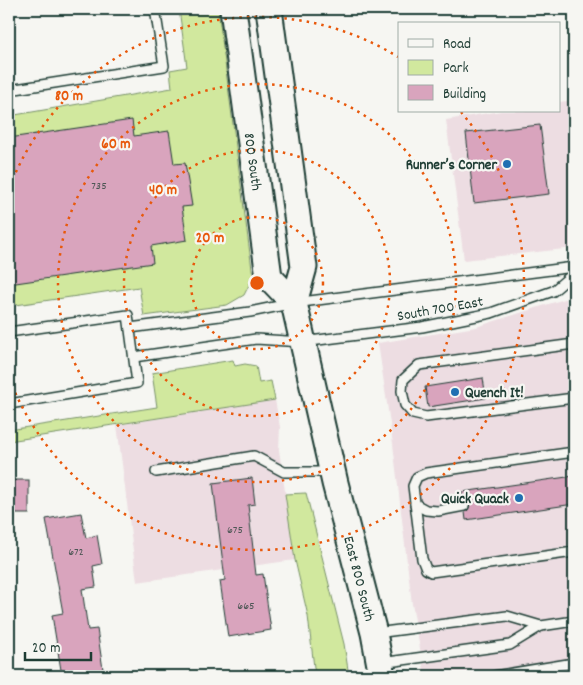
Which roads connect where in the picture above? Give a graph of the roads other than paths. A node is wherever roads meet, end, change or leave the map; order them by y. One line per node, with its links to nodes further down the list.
1 (155, 9): 4 (lane)
2 (234, 9): 7 (main road, 800 South)
3 (270, 9): 7 (main road)
4 (9, 90)
5 (574, 267): 7 (lane, South 700 East)
6 (574, 273): 10 (lane, South 700 East)
7 (294, 303): 8 (lane, South 700 East); 10 (main road)
8 (130, 328): 9 (lane); 12 (lane)
9 (9, 332)
10 (302, 342): 12 (lane, South 700 East); 17 (main road)
11 (574, 344): 13 (lane)
12 (134, 358): 14 (lane)
13 (574, 398)
14 (9, 404)
15 (574, 452): 18 (lane)
16 (156, 472): 17 (lane)
17 (334, 477): 23 (main road, East 800 South)
18 (415, 504): 19 (lane); 20 (lane)
19 (464, 506)
20 (574, 552)
21 (574, 621): 22 (lane)
22 (541, 626): 23 (lane); 25 (lane)
23 (374, 633): 25 (main road, East 800 South)
24 (574, 663): 26 (lane)
25 (382, 670)
26 (494, 676)

